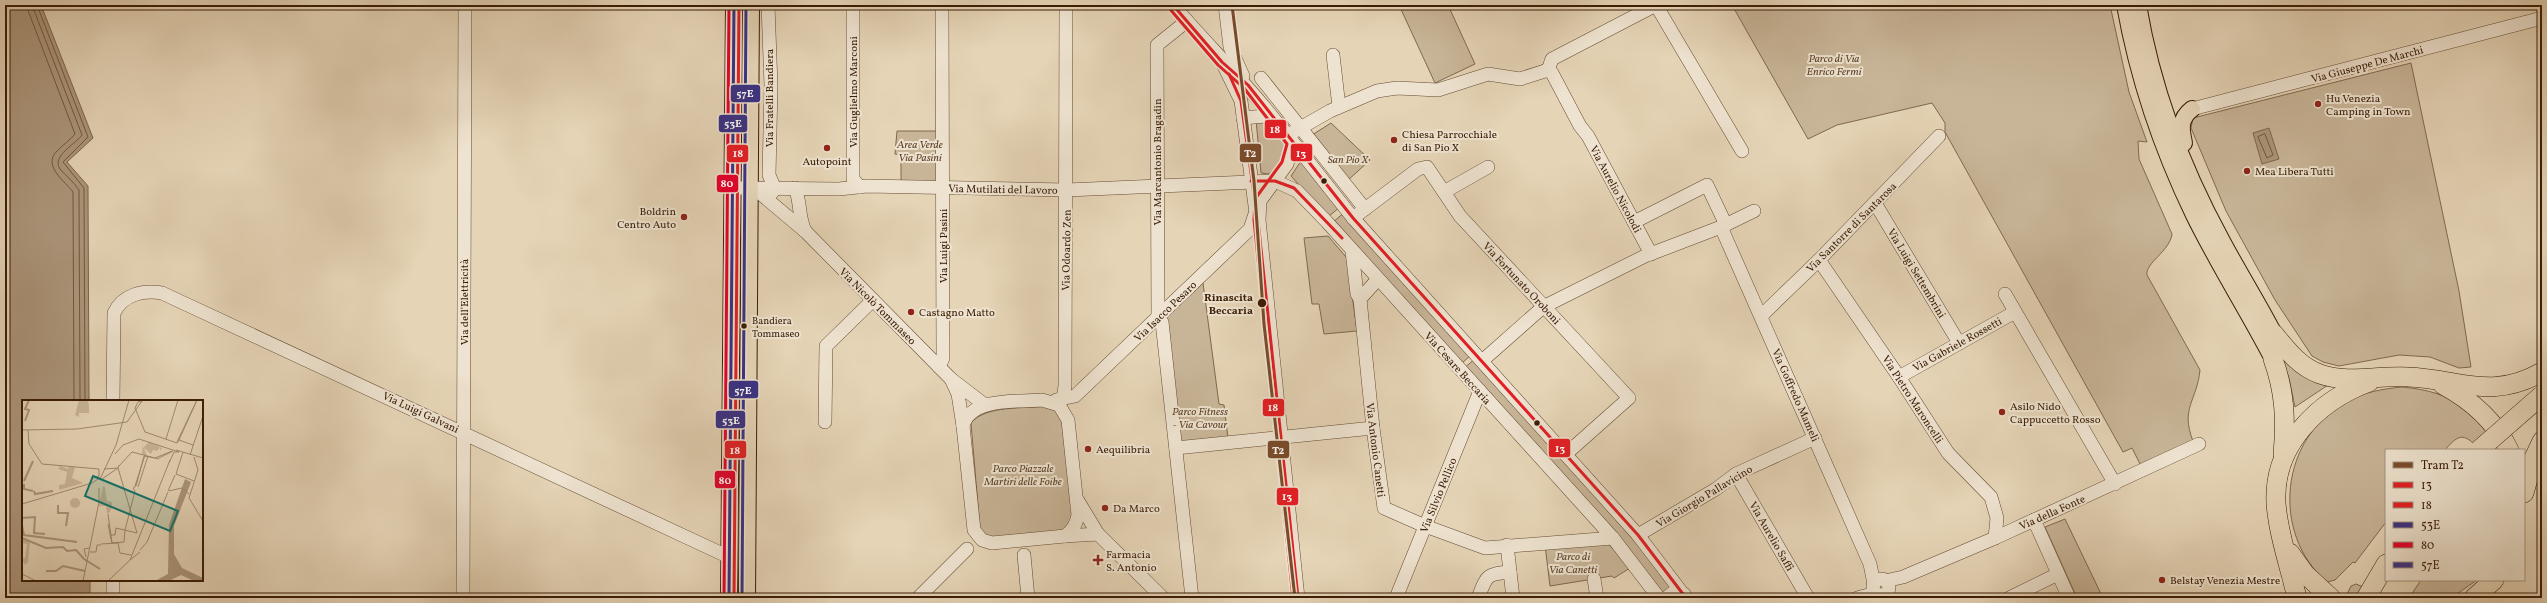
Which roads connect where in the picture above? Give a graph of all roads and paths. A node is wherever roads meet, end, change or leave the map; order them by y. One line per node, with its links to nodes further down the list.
1 (465, 5): 82 (street, Via dell'Elettricità)
2 (734, 5): 34 (main road)
3 (752, 5): 35 (main road, Via Fratelli Bandiera)
4 (768, 5): 40 (street, Via Fratelli Bandiera)
5 (853, 5): 32 (street, Via Guglielmo Marconi)
6 (942, 5): 37 (street, Via Luigi Pasini)
7 (1066, 5): 38 (street, Via Odoardo Zen)
8 (1172, 5): 14 (street)
9 (1225, 5): 19 (street)
10 (1656, 5): 17 (street); 28 (street)
11 (2125, 5): 64 (main road)
12 (2138, 5): 41 (main road)
13 (2542, 18): 21 (street, Via Giuseppe De Marchi)
14 (1187, 21): 16 (street); 33 (street, Via Marcantonio Bragadin)
15 (1333, 55): 20 (street)
16 (1222, 62): 19 (street); 22 (street)
17 (1548, 70): 20 (street); 24 (street, Via Aurelio Nicolodi)
18 (1261, 78): 25 (street)
19 (1248, 85): 23 (street, Via Cesare Beccaria)
20 (1339, 107): 25 (street)
21 (2192, 109): 41 (main road)
22 (1243, 118): 23 (street); 30 (street)
23 (1278, 123): 27 (street, Via Cesare Beccaria)
24 (1580, 126): 48 (street, Via Aurelio Nicolodi); 52 (street, Via Aurelio Nicolodi)
25 (1301, 127): 27 (street); 43 (street)
26 (1939, 136): 42 (street, Via Santorre di Santarosa)
27 (1291, 139): 31 (street); 47 (street, Via Cesare Beccaria)
28 (1742, 151)
29 (1488, 167): 39 (street)
30 (1251, 181): 31 (street, Via Mutilati del Lavoro); 33 (street, Via Mutilati del Lavoro); 45 (street)
31 (1275, 181): 50 (street); 51 (street, Via Cesare Beccaria)
32 (857, 183): 36 (street); 37 (street, Via Mutilati del Lavoro)
33 (1156, 186): 38 (street, Via Mutilati del Lavoro); 61 (street, Via Marcantonio Bragadin)
34 (732, 188): 35 (street); 112 (main road)
35 (753, 188): 40 (street); 125 (main road, Via Fratelli Bandiera)
36 (795, 188): 40 (street); 46 (street, Via Nicolò Tommaseo)
37 (943, 188): 38 (street, Via Mutilati del Lavoro); 66 (street, Via Luigi Pasini)
38 (1066, 190): 74 (street, Via Odoardo Zen)
39 (1444, 192): 43 (street, Via Fortunato Oroboni); 58 (street, Via Fortunato Oroboni)
40 (771, 193): 46 (street, Via Nicolò Tommaseo)
41 (2198, 193): 62 (main road)
42 (1875, 203): 53 (street, Via Santorre di Santarosa); 63 (street, Via Luigi Settembrini)
43 (1365, 209): 47 (street, Via Fortunato Oroboni)
44 (1754, 211): 49 (street)
45 (1256, 212): 50 (street); 61 (street, Via Isacco Pesaro)
46 (795, 217): 57 (street, Via Nicolò Tommaseo)
47 (1353, 218): 65 (street, Via Cesare Beccaria)
48 (1634, 222): 49 (street, Via Goffredo Mameli); 52 (street, Via Aurelio Nicolodi)
49 (1723, 226): 52 (street); 60 (street, Via Goffredo Mameli)
50 (1259, 230): 84 (street)
51 (1352, 251): 54 (street, Via Cesare Beccaria); 56 (street, Via Antonio Canetti)
52 (1648, 255): 58 (street)
53 (1819, 260): 60 (street, Via Santorre di Santarosa); 68 (street, Via Pietro Maroncelli)
54 (1378, 279): 56 (street); 72 (street, Via Cesare Beccaria)
55 (2005, 294): 59 (street, Via Gabriele Rossetti)
56 (1360, 299): 81 (street, Via Antonio Canetti)
57 (873, 300): 66 (street, Via Nicolò Tommaseo); 79 (street)
58 (1543, 307): 65 (street); 91 (street, Via Fortunato Oroboni)
59 (2015, 312): 63 (street, Via Gabriele Rossetti); 94 (street, Via Gabriele Rossetti)
60 (1760, 316): 83 (street, Via Goffredo Mameli)
61 (1158, 318): 74 (street, Via Isacco Pesaro); 87 (street, Via Marcantonio Bragadin)
62 (2274, 334): 69 (highway)
63 (1959, 343): 68 (street, Via Gabriele Rossetti)
64 (2273, 359): 92 (highway)
65 (1482, 361): 91 (street, Via Cesare Beccaria)
66 (939, 367): 70 (street, Via Nicolò Tommaseo)
67 (2542, 372): 71 (highway)
68 (1899, 377): 104 (street, Via Pietro Maroncelli)
69 (2378, 378): 71 (highway); 92 (highway)
70 (951, 379): 77 (street, Via Nicolò Tommaseo); 80 (street)
71 (2436, 382): 90 (highway)
72 (1480, 392): 98 (street, Via Silvio Pellico); 103 (street, Via Cesare Beccaria)
73 (2542, 396): 88 (highway, bridge)
74 (1063, 399): 76 (street)
75 (113, 400): 82 (street, Via Luigi Galvani)
76 (1042, 400): 77 (street); 96 (street)
77 (985, 405): 80 (street)
78 (2542, 411): 89 (highway)
79 (825, 422)
80 (963, 426): 99 (street)
81 (1373, 428): 84 (street); 98 (street, Via Antonio Canetti)
82 (464, 432): 112 (street, Via Luigi Galvani); 123 (street, Via dell'Elettricità)
83 (1815, 438): 93 (street, Via Giorgio Pallavicino); 120 (street, Via Goffredo Mameli)
84 (1280, 439): 87 (street); 130 (street)
85 (2542, 441): 95 (highway)
86 (2199, 444): 94 (street, Via della Fonte)
87 (1176, 448): 129 (street, Via Marcantonio Bragadin)
88 (2480, 449)
89 (2498, 449)
90 (2508, 449)
91 (1566, 454): 101 (street, Via Cesare Beccaria)
92 (2283, 460): 109 (highway)
93 (1736, 474): 101 (street, Via Giorgio Pallavicino); 137 (street, Via Aurelio Saffi)
94 (2115, 484): 97 (street, Via della Fonte)
95 (2525, 490)
96 (1076, 498): 100 (street); 102 (street)
97 (2034, 520): 104 (street, Via della Fonte); 115 (street)
98 (1425, 526): 108 (street, Via Antonio Canetti); 131 (street, Via Silvio Pellico)
99 (974, 530): 107 (street); 110 (street)
100 (1098, 534): 102 (street); 128 (street)
101 (1638, 534): 121 (street, Via Cesare Beccaria)
102 (1065, 536): 105 (street)
103 (1613, 538): 108 (street, Via Antonio Canetti); 135 (street, Via Cesare Beccaria)
104 (1995, 538): 120 (street, Via della Fonte)
105 (1033, 539): 106 (street); 111 (street)
106 (1008, 541): 107 (street); 111 (street)
107 (992, 543): 110 (street)
108 (1507, 545): 114 (street)
109 (2285, 545): 141 (highway); 142 (highway)
110 (967, 548): 126 (street)
111 (1024, 555): 127 (street)
112 (729, 557): 124 (main road)
113 (2385, 566): 143 (highway)
114 (1510, 572): 132 (street); 133 (street)
115 (2058, 574): 139 (street); 140 (street)
116 (1594, 579): 134 (street)
117 (113, 581): 122 (street)
118 (2389, 581): 144 (highway)
119 (2493, 581): 145 (highway)
120 (1882, 589): 138 (street, Via della Fonte)
121 (1685, 596): 136 (street, Via Cesare Beccaria)
122 (114, 598)
123 (462, 598)
124 (729, 598)
125 (747, 598)
126 (918, 598)
127 (1028, 598)
128 (1163, 598)
129 (1192, 598)
130 (1298, 598)
131 (1396, 598)
132 (1478, 598)
133 (1513, 598)
134 (1596, 598)
135 (1659, 598)
136 (1666, 598)
137 (1808, 598)
138 (1857, 598)
139 (2009, 598)
140 (2069, 598)
141 (2297, 598)
142 (2331, 598)
143 (2366, 598)
144 (2379, 598)
145 (2474, 598)

